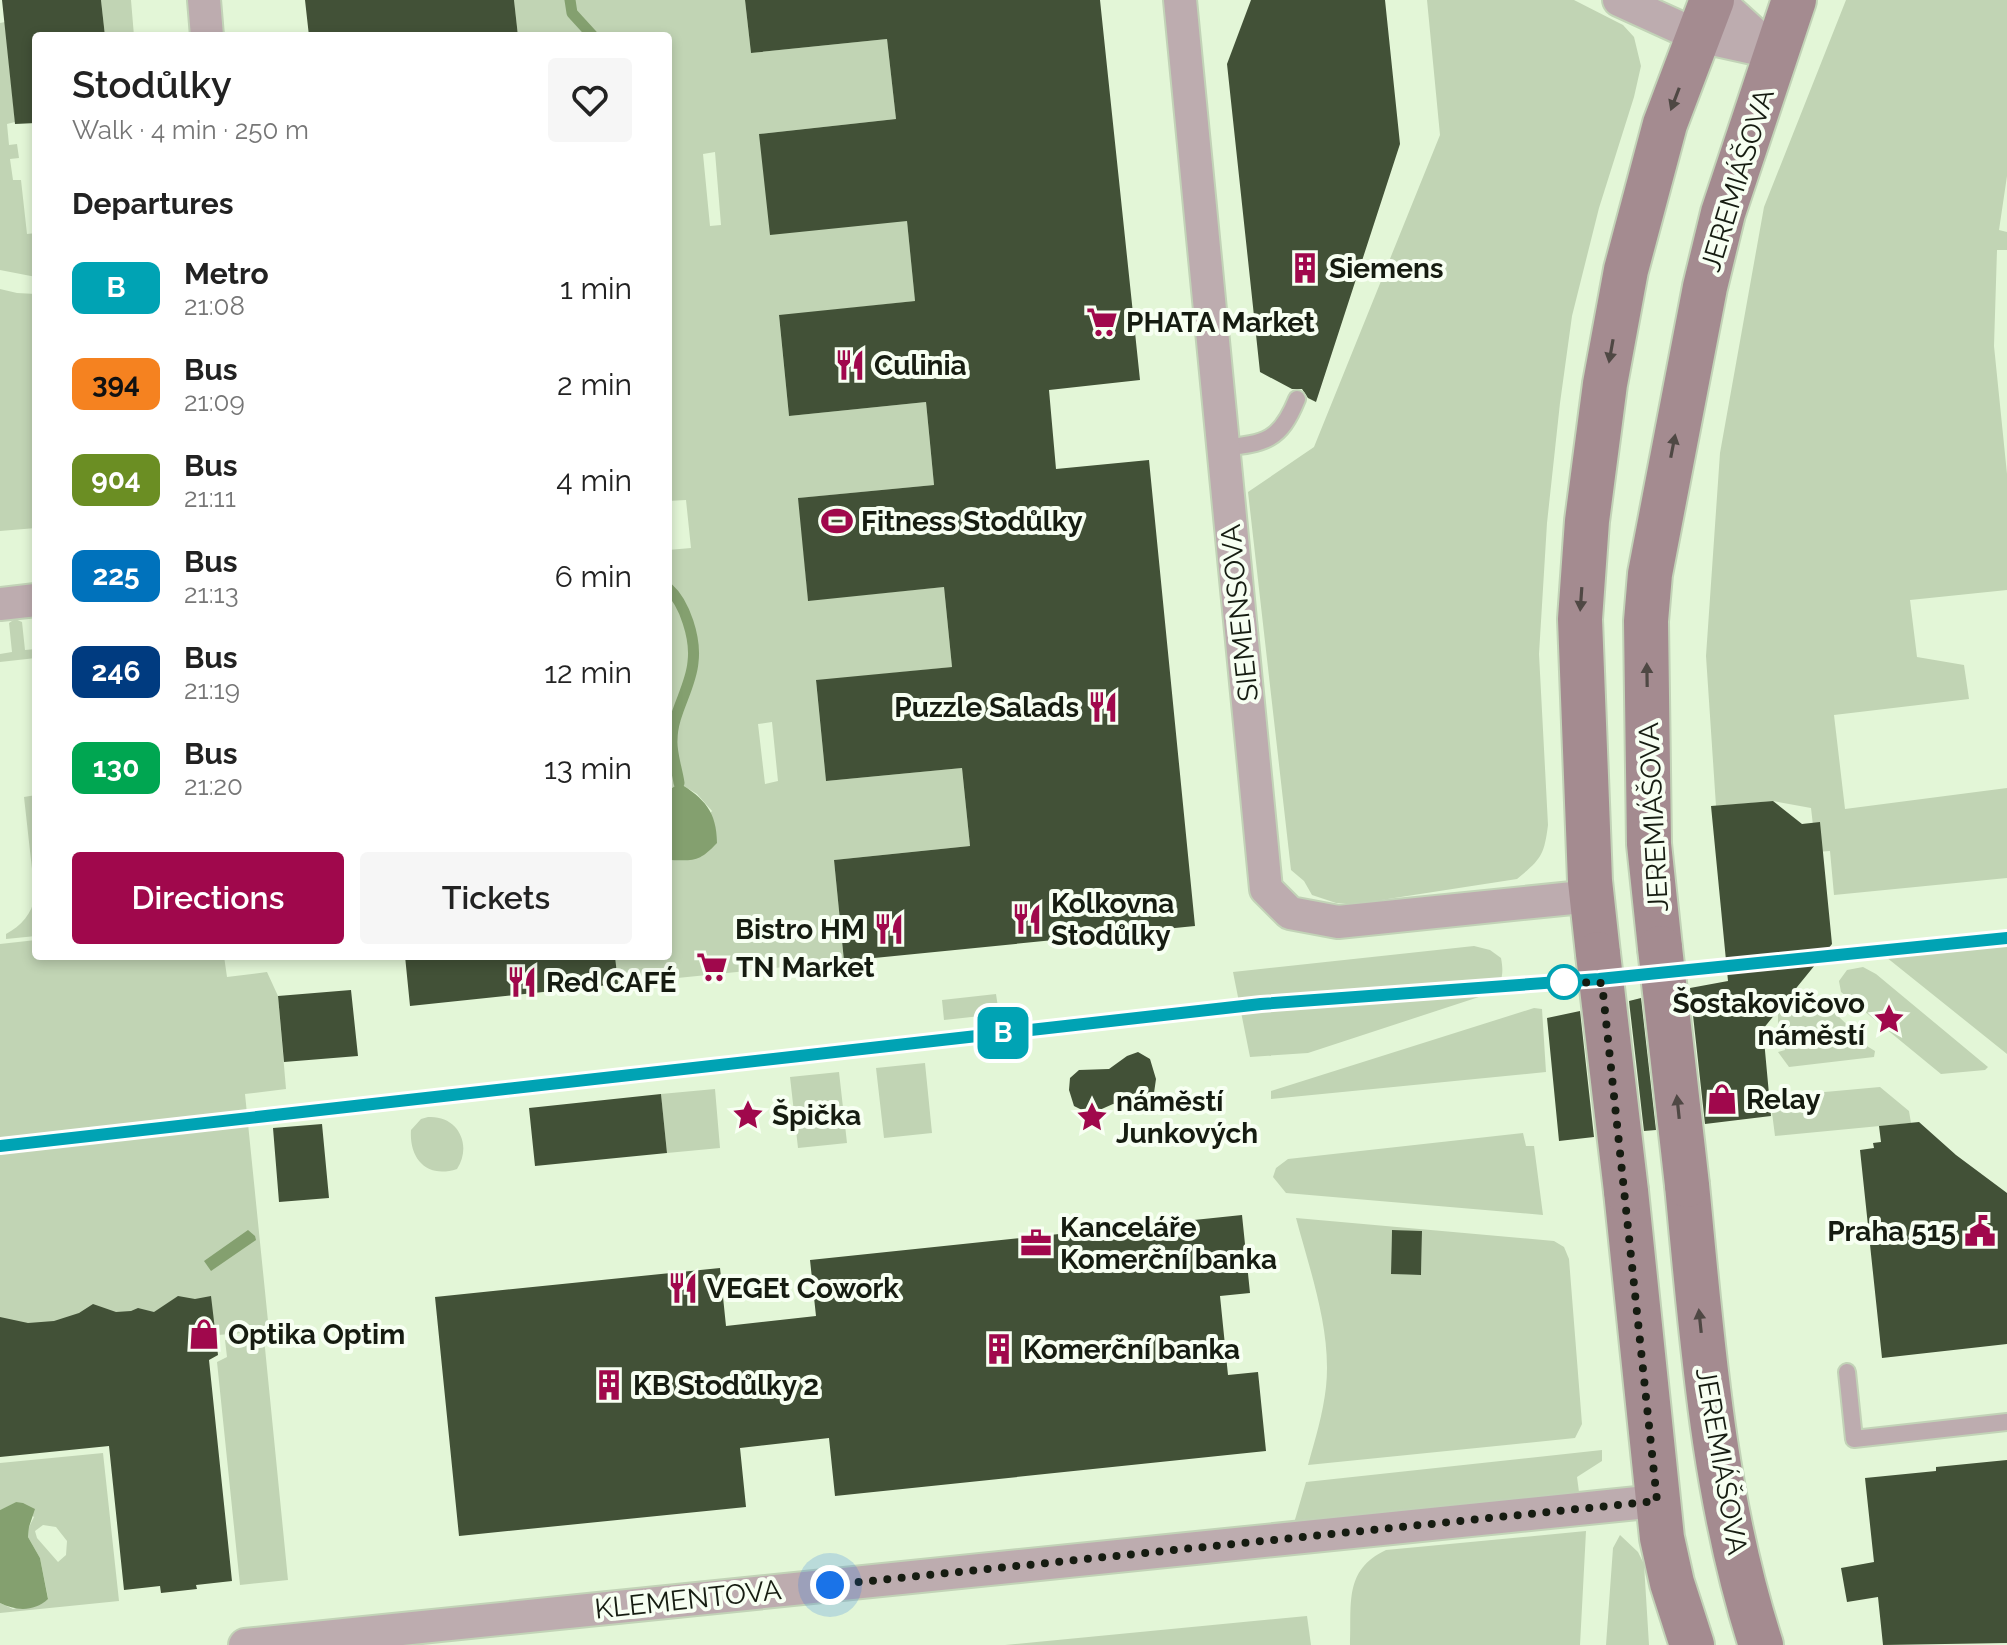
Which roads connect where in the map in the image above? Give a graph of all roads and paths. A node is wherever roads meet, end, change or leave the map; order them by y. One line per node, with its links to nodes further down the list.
1 (204, 0): 6 (street)
2 (1180, 0): 9 (street, SIEMENSOVA)
3 (1619, 0): 5 (street)
4 (1794, 0): 7 (main road, JEREMIÁŠOVA)
5 (1709, 12): 7 (street); 12 (main road, one-way to 12)
6 (207, 32)
7 (1775, 53): 19 (main road, JEREMIÁŠOVA, one-way to 7, bridge)
8 (1297, 399): 9 (lane)
9 (1223, 448): 12 (street, SIEMENSOVA)
10 (32, 600): 11 (street)
11 (0, 604)
12 (1592, 896): 15 (main road, bridge)
13 (1847, 1372): 14 (lane)
14 (2007, 1422)
15 (1657, 1501): 16 (street, KLEMENTOVA); 18 (main road)
16 (370, 1638): 17 (street, KLEMENTOVA)
17 (245, 1645)
18 (1692, 1645)
19 (1761, 1645)

